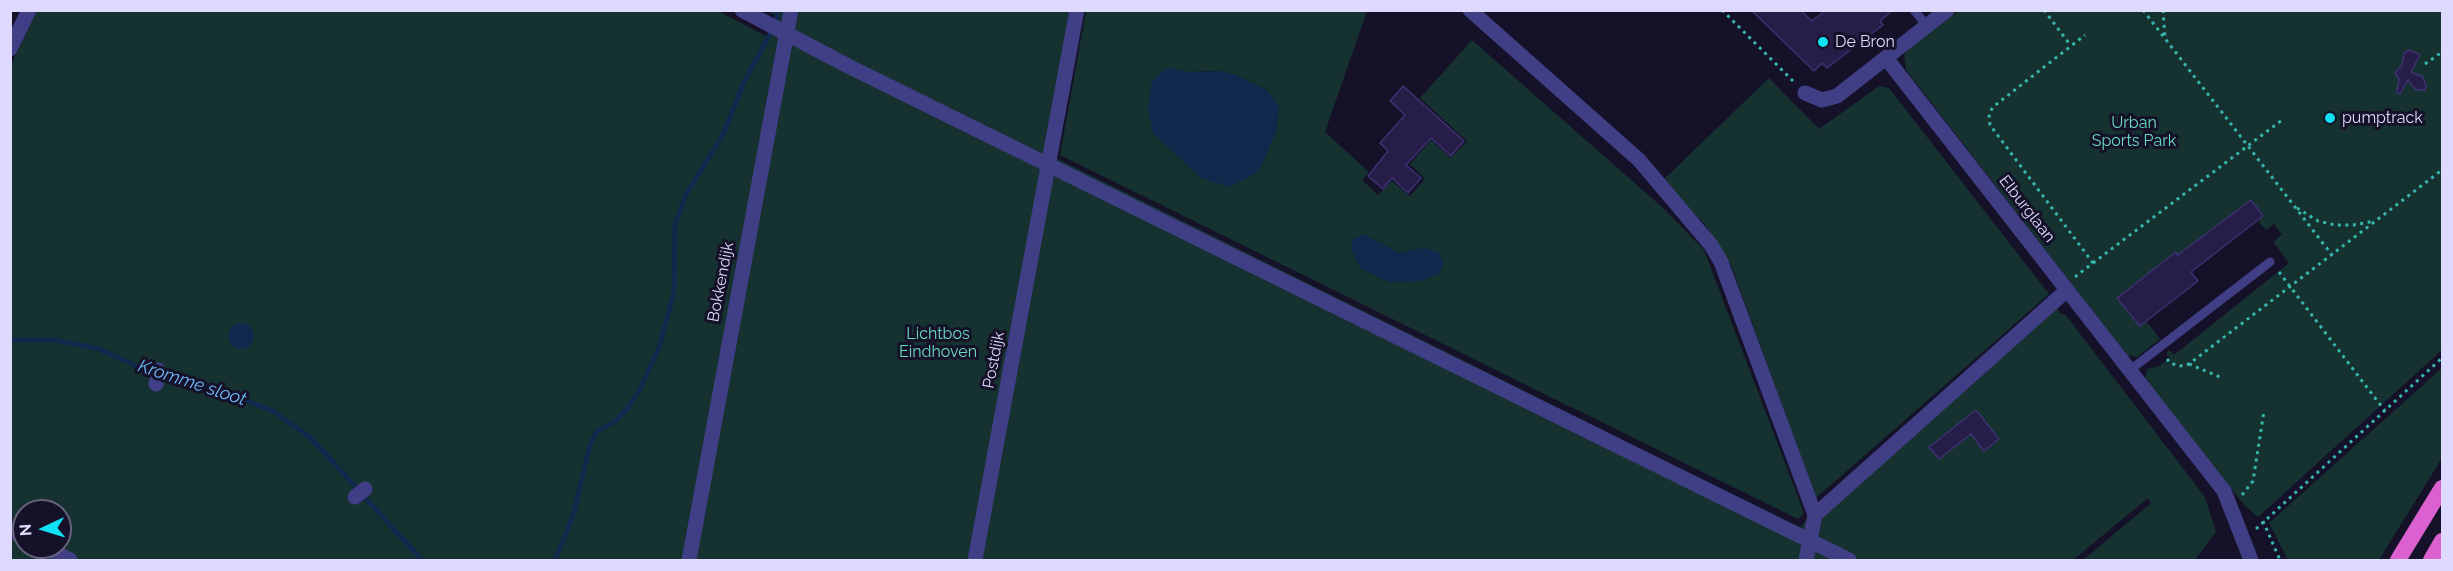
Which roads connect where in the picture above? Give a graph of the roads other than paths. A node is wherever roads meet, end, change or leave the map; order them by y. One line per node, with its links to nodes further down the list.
1 (29, 10): 10 (street)
2 (742, 10): 9 (street)
3 (791, 10): 9 (street, Bokkendijk)
4 (1077, 10): 13 (street, Postdijk)
5 (1470, 10): 18 (street)
6 (1914, 10): 8 (lane)
7 (1942, 12): 8 (street)
8 (1927, 26): 11 (street)
9 (787, 33): 13 (street); 21 (street, Bokkendijk)
10 (10, 49)
11 (1886, 58): 12 (street); 15 (street, Elburglaan)
12 (1805, 93)
13 (1049, 166): 19 (street); 22 (street, Postdijk)
14 (2270, 261): 16 (lane)
15 (2065, 288): 16 (street, Elburglaan); 18 (street)
16 (2130, 370): 25 (street, Elburglaan)
17 (2442, 488): 26 (highway)
18 (1815, 514): 19 (street)
19 (1810, 539): 23 (street); 24 (street)
20 (2442, 541): 27 (highway)
21 (689, 561)
22 (975, 561)
23 (1806, 561)
24 (1849, 561)
25 (2251, 561)
26 (2398, 561)
27 (2431, 561)

